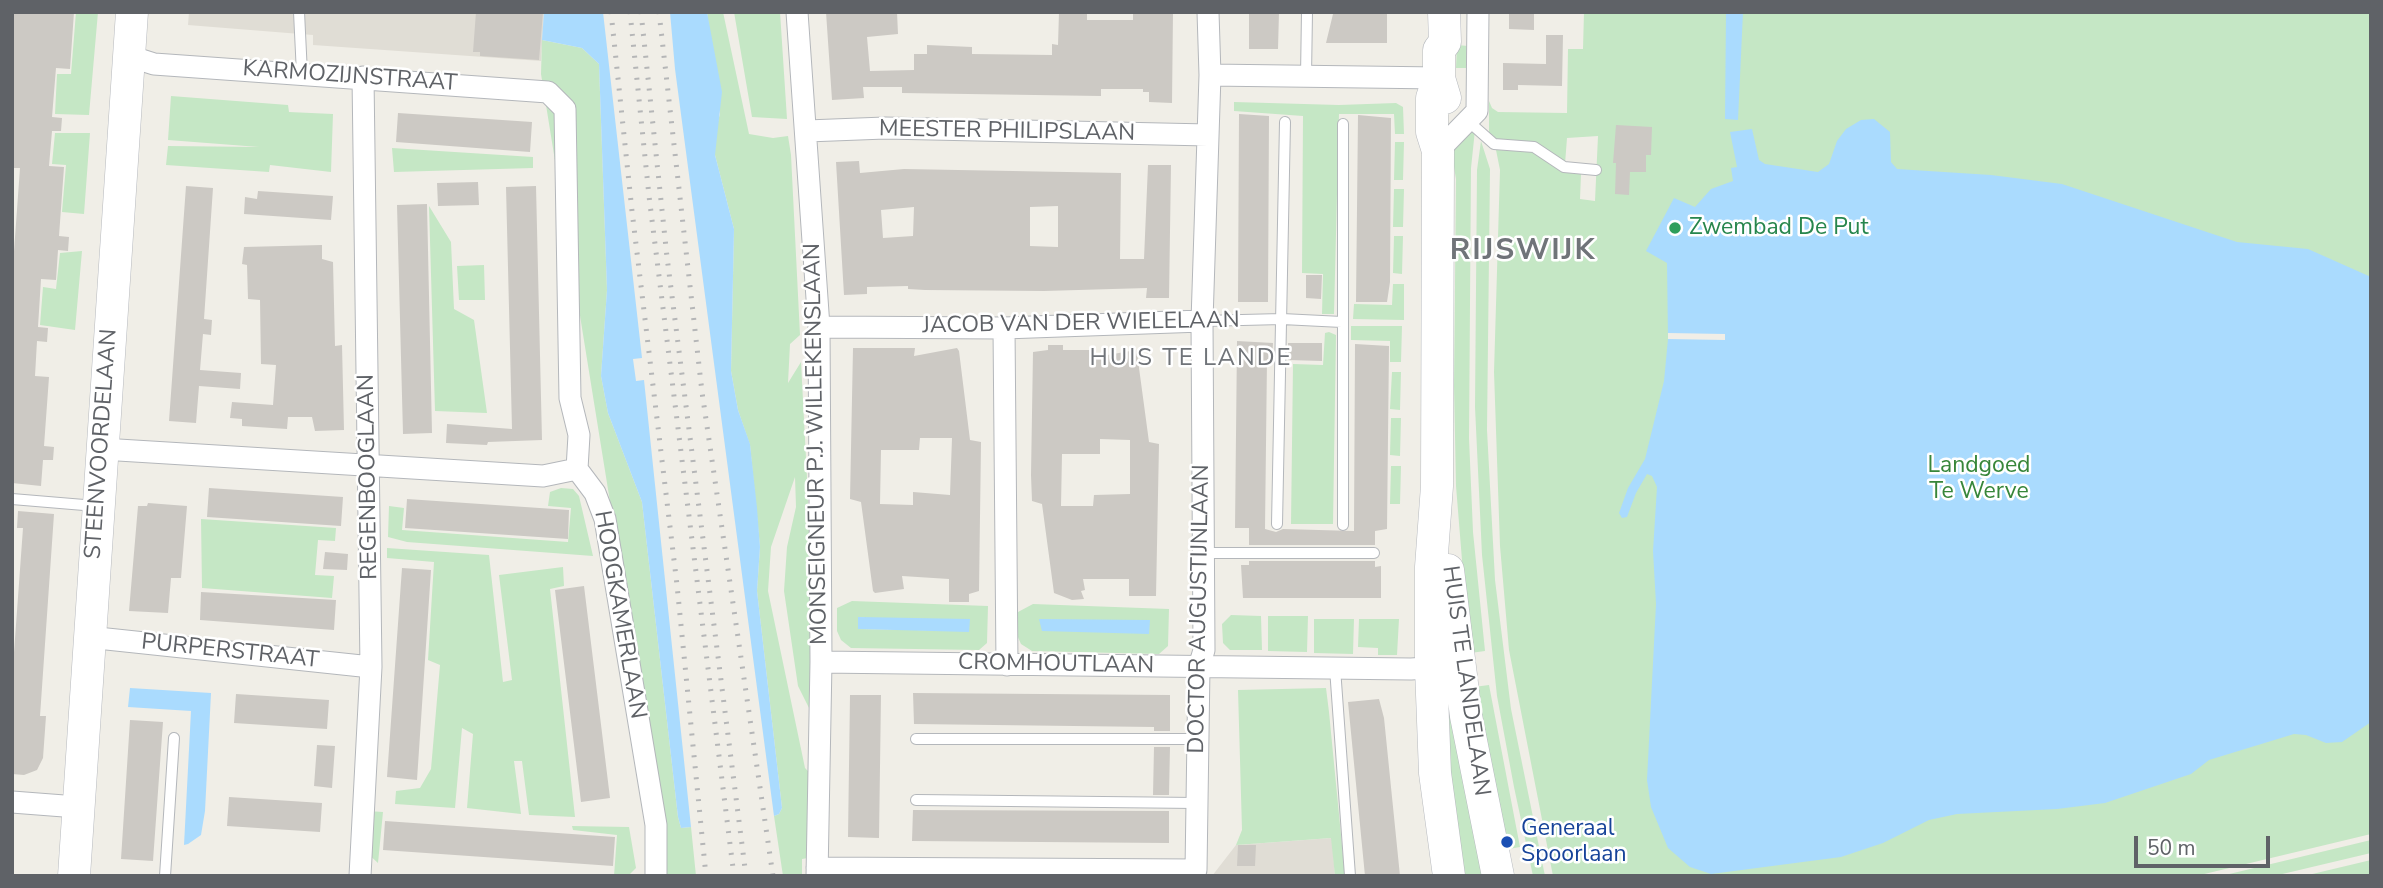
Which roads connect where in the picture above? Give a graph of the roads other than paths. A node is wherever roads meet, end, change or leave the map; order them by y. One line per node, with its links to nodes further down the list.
1 (132, 12): 9 (street, STEENVOORDELAAN)
2 (299, 12): 11 (lane)
3 (797, 12): 18 (street, MONSEIGNEUR P.J. WILLEKENSLAAN)
4 (1209, 12): 12 (street, DOCTOR AUGUSTIJNLAAN)
5 (1307, 12): 13 (lane)
6 (1435, 12): 10 (street, HUIS TE LANDELAAN)
7 (1444, 12): 10 (street, HUIS TE LANDELAAN)
8 (1478, 12): 15 (street)
9 (129, 56): 11 (street, KARMOZIJNSTRAAT); 27 (street, STEENVOORDELAAN)
10 (1439, 64): 13 (street); 20 (street, HUIS TE LANDELAAN)
11 (302, 74): 14 (street, KARMOZIJNSTRAAT)
12 (1210, 75): 13 (street); 19 (street, DOCTOR AUGUSTIJNLAAN)
13 (1306, 76)
14 (363, 77): 28 (street, REGENBOOGLAAN); 29 (street, KARMOZIJNSTRAAT)
15 (1468, 121): 20 (street); 21 (lane)
16 (1285, 122): 22 (lane)
17 (1343, 124): 24 (lane)
18 (807, 131): 19 (street, MEESTER PHILIPSLAAN); 25 (street, MONSEIGNEUR P.J. WILLEKENSLAAN)
19 (1208, 135): 23 (street, DOCTOR AUGUSTIJNLAAN)
20 (1438, 151): 39 (street, HUIS TE LANDELAAN)
21 (1596, 170)
22 (1282, 319): 23 (lane, JACOB VAN DER WIELELAAN); 24 (lane, JACOB VAN DER WIELELAAN); 32 (lane)
23 (1202, 321): 26 (street, JACOB VAN DER WIELELAAN); 34 (street, DOCTOR AUGUSTIJNLAAN)
24 (1342, 322): 33 (lane)
25 (819, 327): 26 (street, JACOB VAN DER WIELELAAN); 37 (street, MONSEIGNEUR P.J. WILLEKENSLAAN)
26 (1004, 328): 38 (street)
27 (103, 449): 28 (street); 31 (street, STEENVOORDELAAN)
28 (368, 466): 29 (street); 40 (street, REGENBOOGLAAN)
29 (577, 469): 54 (street, HOOGKAMERLAAN)
30 (12, 499): 31 (lane)
31 (99, 506): 36 (street, STEENVOORDELAAN)
32 (1277, 524)
33 (1343, 525)
34 (1203, 553): 35 (lane); 41 (street, DOCTOR AUGUSTIJNLAAN)
35 (1374, 553)
36 (88, 637): 40 (street, PURPERSTRAAT); 49 (street, STEENVOORDELAAN)
37 (821, 662): 38 (street, CROMHOUTLAAN); 50 (street, MONSEIGNEUR P.J. WILLEKENSLAAN)
38 (1007, 665): 41 (street, CROMHOUTLAAN)
39 (1444, 666): 42 (street, CROMHOUTLAAN); 56 (street, HUIS TE LANDELAAN); 57 (street, HUIS TE LANDELAAN)
40 (371, 667): 53 (street, REGENBOOGLAAN)
41 (1199, 667): 42 (street, CROMHOUTLAAN); 45 (street, DOCTOR AUGUSTIJNLAAN)
42 (1335, 668): 55 (lane)
43 (174, 738): 52 (lane)
44 (916, 739): 45 (lane)
45 (1196, 739): 48 (street, DOCTOR AUGUSTIJNLAAN)
46 (916, 800): 48 (lane)
47 (12, 802): 49 (street)
48 (1197, 803): 50 (street, DOCTOR AUGUSTIJNLAAN)
49 (77, 807): 51 (street, STEENVOORDELAAN)
50 (817, 872)
51 (74, 876)
52 (165, 876)
53 (360, 876)
54 (656, 876)
55 (1350, 876)
56 (1449, 876)
57 (1498, 876)

